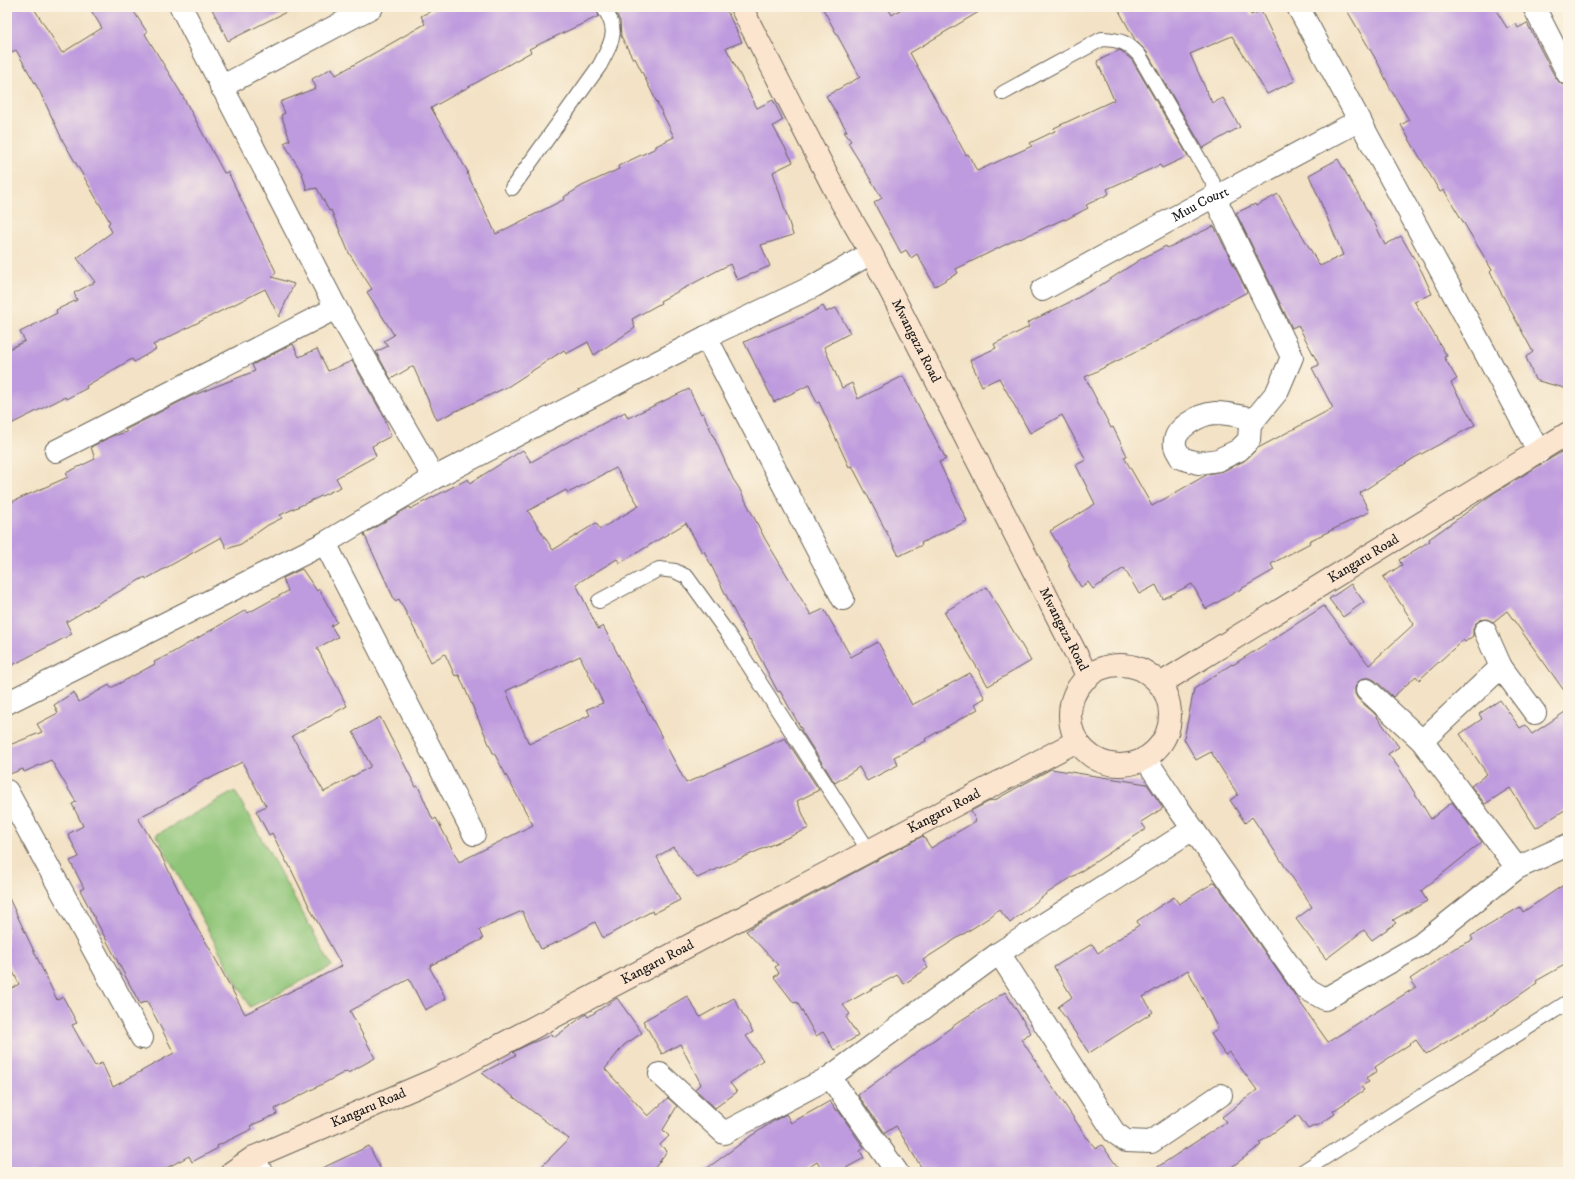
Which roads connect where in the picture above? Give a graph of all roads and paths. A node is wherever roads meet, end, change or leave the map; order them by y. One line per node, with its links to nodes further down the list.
1 (181, 7): 8 (street)
2 (372, 7): 8 (street)
3 (603, 7): 11 (lane)
4 (741, 7): 13 (main road, Mwangaza Road)
5 (1298, 7): 10 (street)
6 (1534, 7): 7 (street)
7 (1568, 74)
8 (221, 87): 15 (street)
9 (1003, 93): 12 (lane)
10 (1360, 120): 12 (street, Muu Court); 20 (street)
11 (512, 188)
12 (1217, 195): 14 (street, Muu Court); 17 (street)
13 (871, 253): 16 (street); 27 (main road, Mwangaza Road)
14 (1042, 290)
15 (336, 308): 19 (street); 21 (street)
16 (706, 337): 21 (street); 23 (street)
17 (1250, 425)
18 (1568, 433): 20 (main road, Kangaru Road)
19 (56, 451)
20 (1539, 452): 28 (main road, Kangaru Road)
21 (434, 478): 22 (street)
22 (325, 543): 30 (street); 37 (street)
23 (843, 599)
24 (599, 601): 39 (lane)
25 (1485, 631): 26 (street)
26 (1501, 667): 31 (street); 33 (street)
27 (1088, 677): 28 (main road); 32 (main road)
28 (1160, 684): 34 (main road)
29 (1367, 690): 33 (street)
30 (7, 703)
31 (1535, 713)
32 (1077, 741): 34 (main road); 39 (main road, Kangaru Road)
33 (1422, 741): 40 (street)
34 (1145, 758): 36 (street)
35 (7, 791): 43 (street)
36 (1193, 829): 40 (street); 41 (street)
37 (474, 834)
38 (1568, 844): 40 (street)
39 (869, 851): 47 (main road, Kangaru Road)
40 (1516, 868)
41 (999, 953): 45 (street); 46 (street)
42 (1568, 1002): 50 (lane)
43 (142, 1038)
44 (660, 1074): 45 (street)
45 (830, 1077): 49 (street)
46 (1221, 1095)
47 (257, 1165): 48 (main road, Kangaru Road)
48 (232, 1172)
49 (897, 1172)
50 (1302, 1172)

